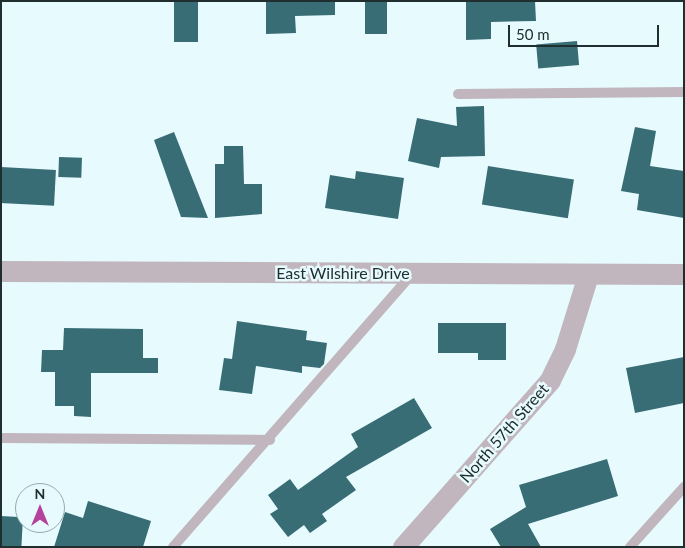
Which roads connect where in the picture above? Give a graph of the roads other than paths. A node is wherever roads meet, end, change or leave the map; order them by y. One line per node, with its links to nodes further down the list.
1 (684, 92): 2 (lane)
2 (458, 94)
3 (1, 271): 4 (street, East Wilshire Drive)
4 (412, 274): 6 (street, East Wilshire Drive); 8 (lane)
5 (684, 274): 6 (street, East Wilshire Drive)
6 (588, 275): 11 (street, North 57th Street)
7 (1, 438): 8 (lane)
8 (270, 440): 10 (lane)
9 (684, 486): 12 (lane)
10 (173, 547)
11 (403, 547)
12 (630, 547)

